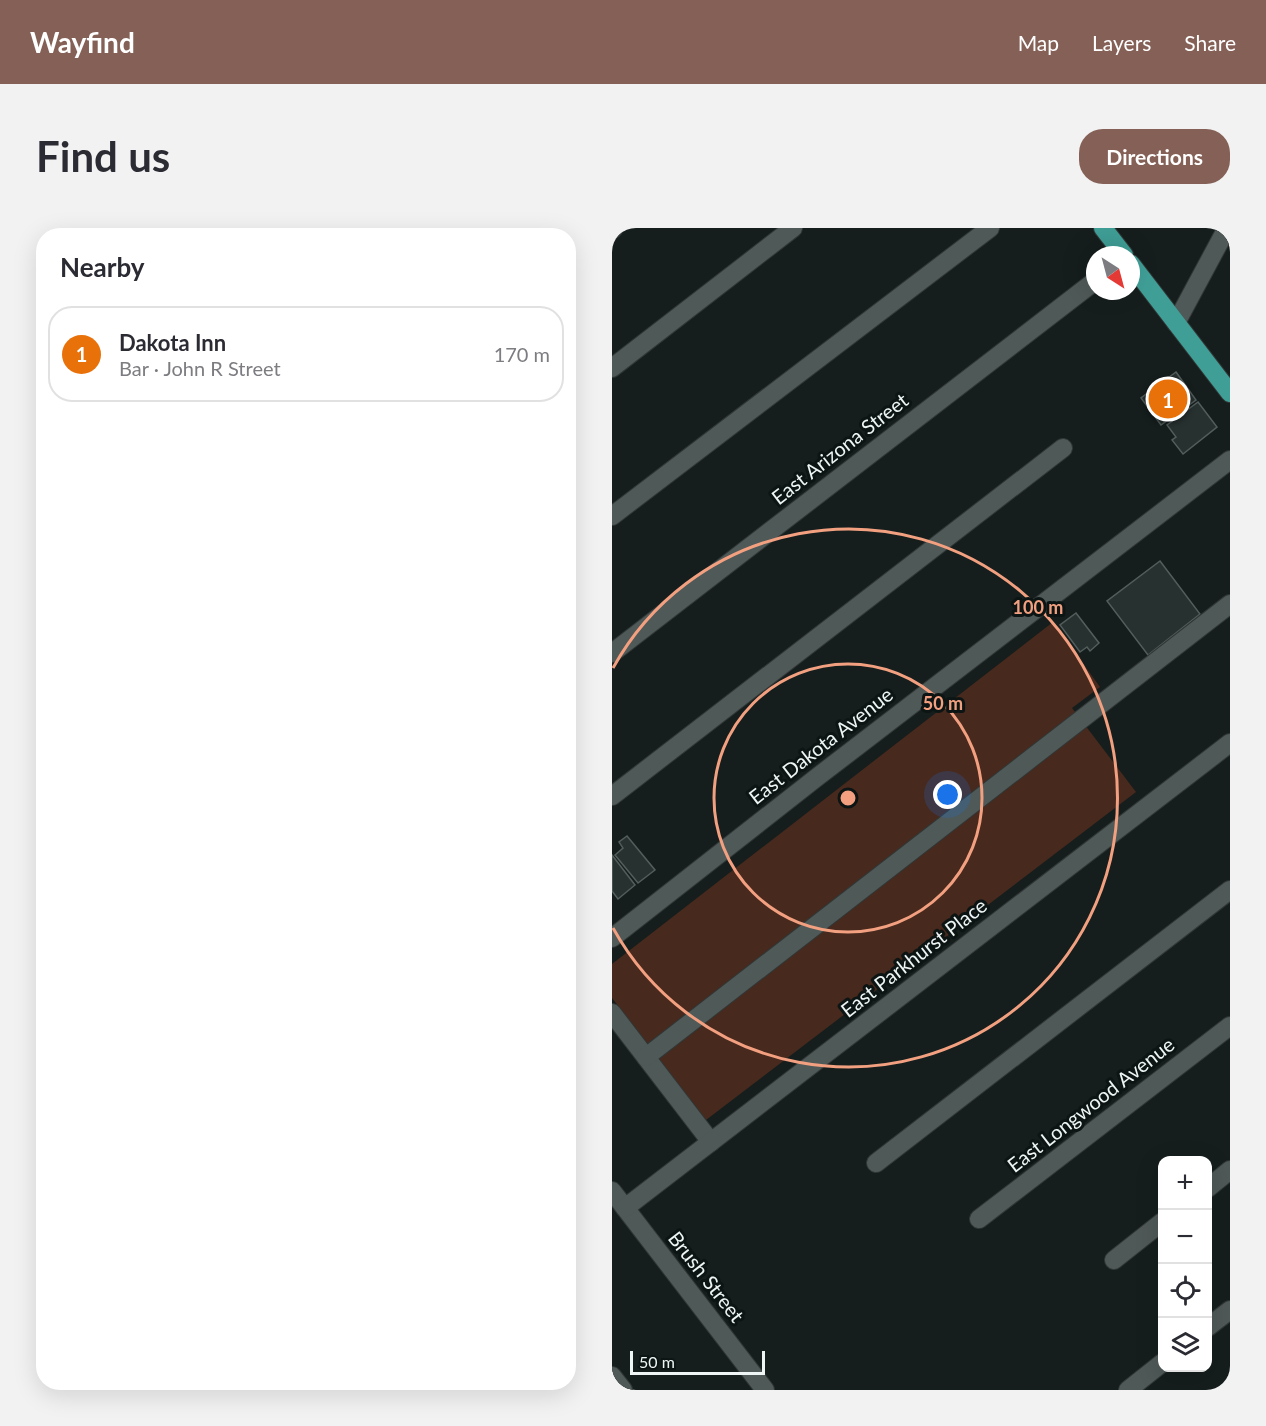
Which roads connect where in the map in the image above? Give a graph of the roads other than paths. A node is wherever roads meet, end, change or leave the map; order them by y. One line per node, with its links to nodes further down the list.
1 (793, 228): 9 (street)
2 (990, 228): 13 (street)
3 (1103, 228): 5 (main road)
4 (1227, 228): 8 (street)
5 (1117, 246)
6 (1140, 276): 8 (main road)
7 (1086, 287): 15 (street, East Arizona Street)
8 (1176, 323): 10 (main road)
9 (612, 368)
10 (1230, 393)
11 (1063, 448): 17 (street)
12 (1230, 460): 19 (street, East Dakota Avenue)
13 (612, 516)
14 (1230, 604): 22 (street)
15 (612, 653)
16 (1230, 743): 23 (street, East Parkhurst Place)
17 (612, 796)
18 (1230, 890): 24 (street)
19 (612, 938)
20 (612, 1013): 22 (street)
21 (1230, 1026): 29 (street, East Longwood Avenue)
22 (646, 1057): 23 (street)
23 (711, 1142): 28 (street, East Parkhurst Place)
24 (876, 1163)
25 (1230, 1170): 26 (street)
26 (1212, 1185)
27 (612, 1191): 28 (street, Brush Street)
28 (625, 1208): 37 (street, Brush Street)
29 (979, 1220)
30 (1158, 1225): 31 (street)
31 (1114, 1260)
32 (1230, 1310): 33 (street)
33 (1212, 1324)
34 (1158, 1366): 38 (street)
35 (612, 1376): 36 (street)
36 (623, 1390)
37 (765, 1390)
38 (1128, 1390)

